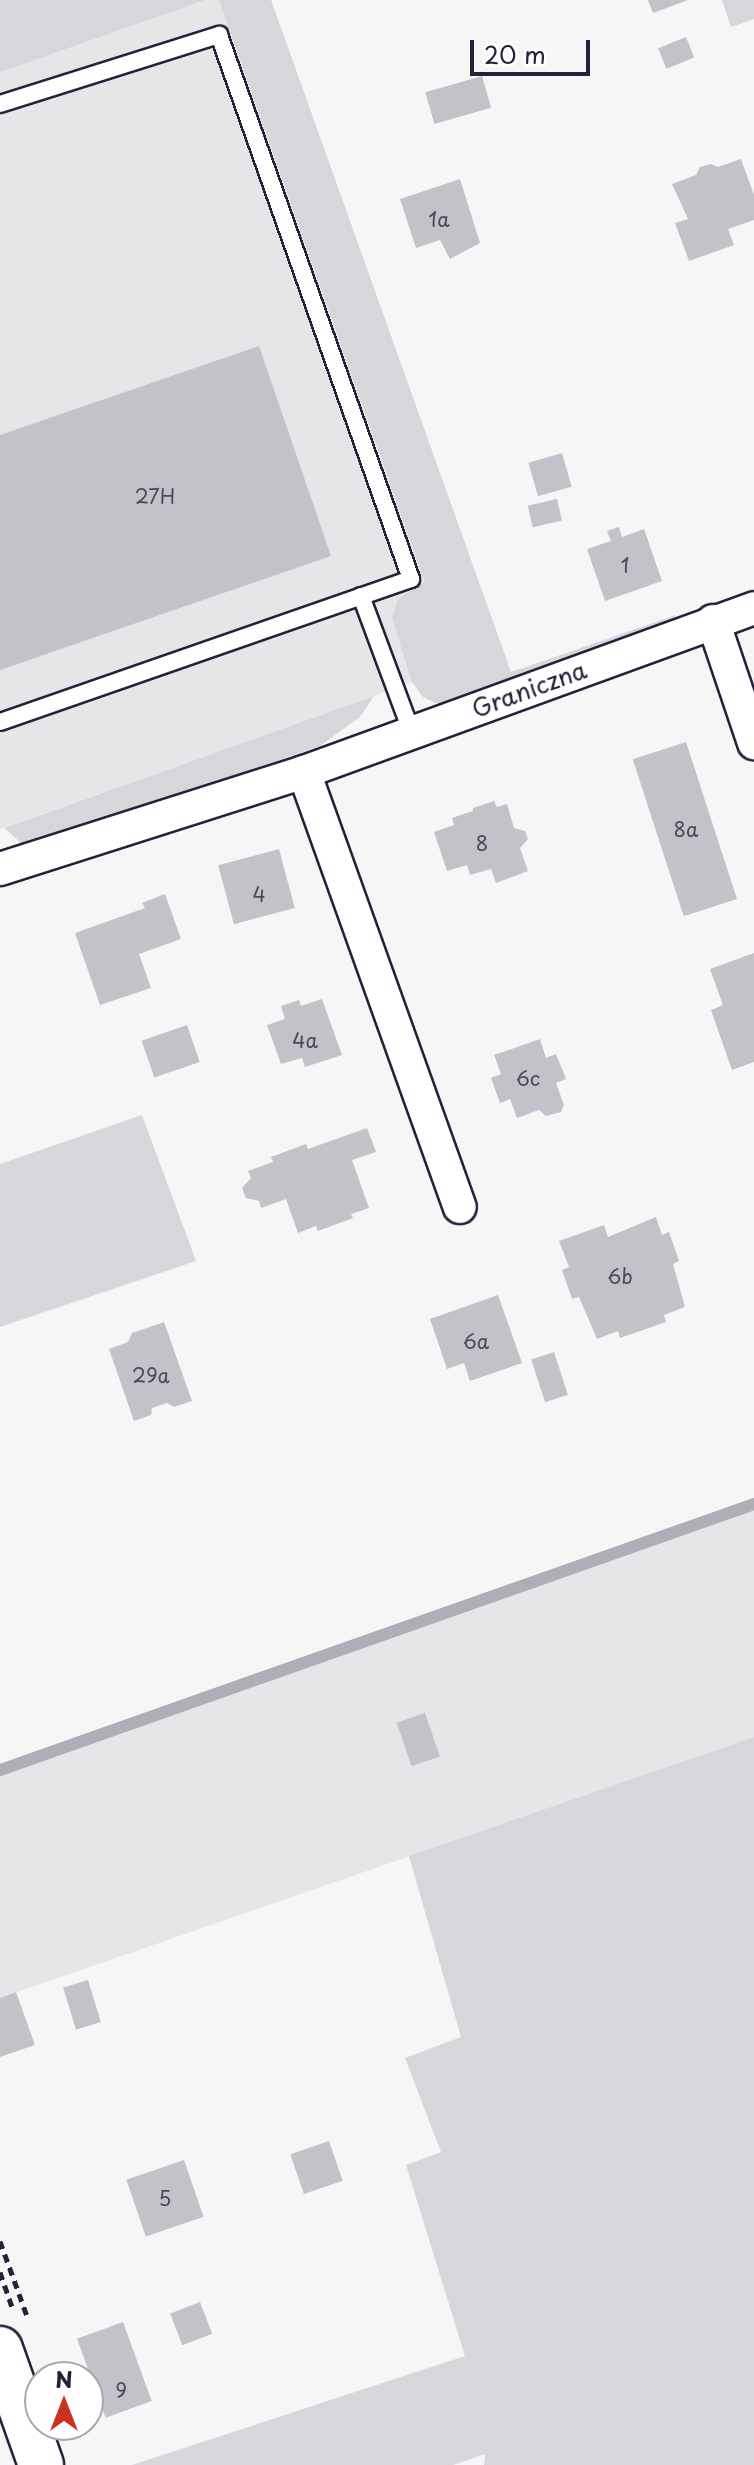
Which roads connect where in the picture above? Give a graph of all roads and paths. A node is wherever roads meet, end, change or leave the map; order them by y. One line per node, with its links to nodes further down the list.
1 (0, 104): 2 (lane)
2 (361, 596): 5 (lane); 6 (lane)
3 (754, 608): 4 (street, Graniczna)
4 (713, 621): 6 (street, Graniczna); 7 (street)
5 (0, 722)
6 (412, 733): 8 (street, Graniczna)
7 (754, 743)
8 (304, 772): 9 (street, Graniczna); 10 (street)
9 (0, 869)
10 (460, 1207)
11 (0, 2241): 12 (path)
12 (14, 2336): 13 (main road)
13 (41, 2465)

